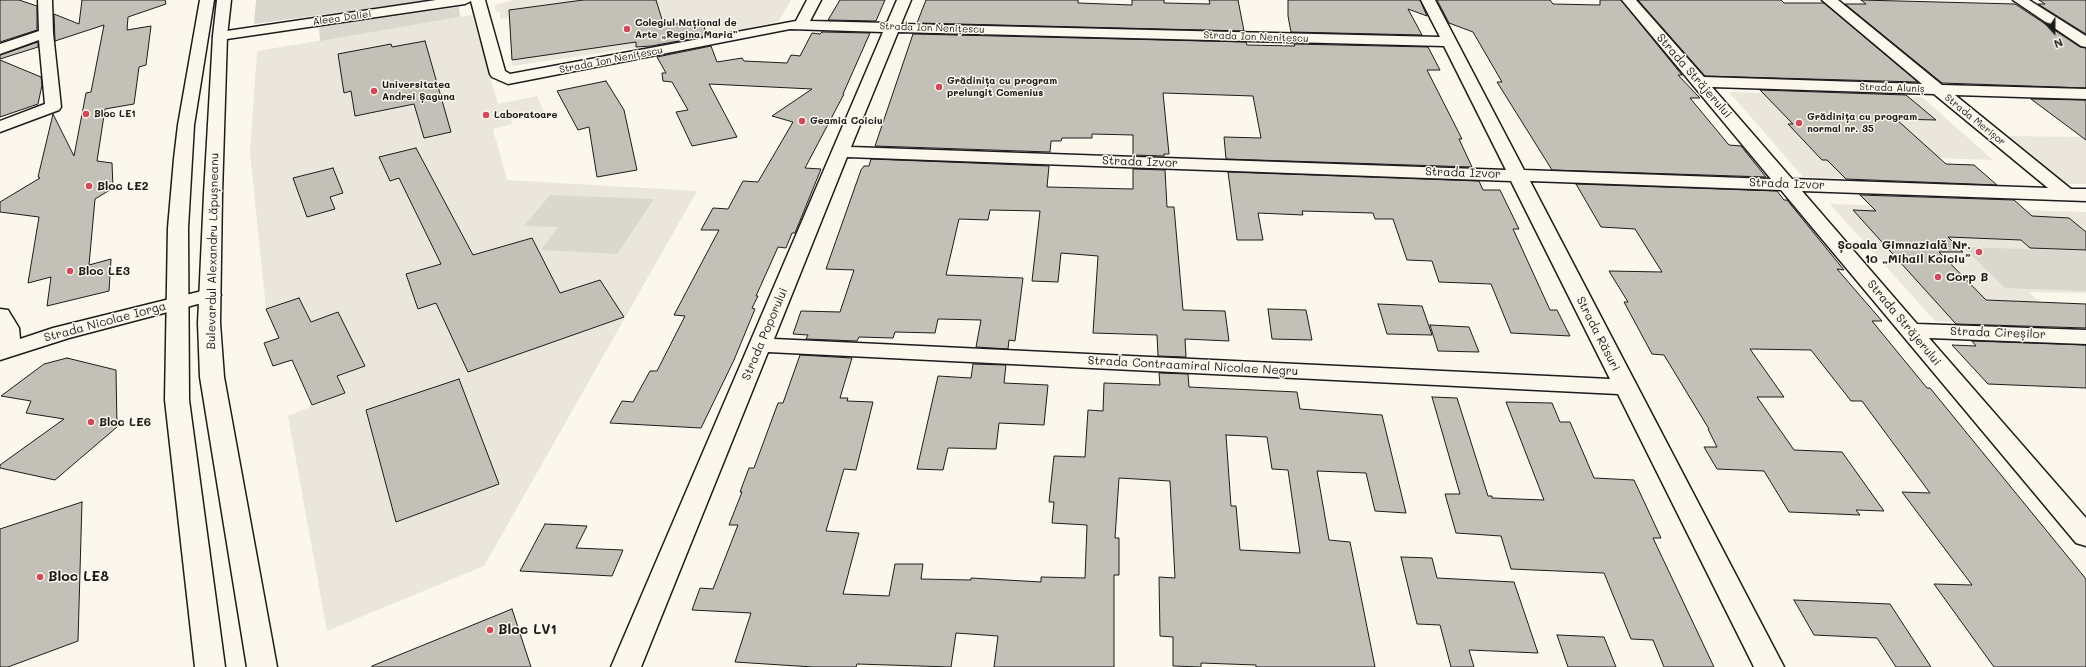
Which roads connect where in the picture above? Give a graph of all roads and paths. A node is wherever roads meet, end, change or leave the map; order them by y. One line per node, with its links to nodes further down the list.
1 (45, 0): 14 (street)
2 (207, 0): 29 (street)
3 (224, 0): 15 (street, Bulevardul Alexandru Lăpușneanu)
4 (465, 0): 15 (street, Aleea Daliei)
5 (478, 0): 12 (street, Strada Ion Nenițescu)
6 (814, 0): 12 (street)
7 (904, 0): 13 (street, Strada Poporului)
8 (1428, 0): 16 (street, Strada Răsuri)
9 (1629, 0): 19 (street, Strada Străjerului)
10 (1829, 0): 20 (street, Strada Merișor)
11 (2020, 0): 17 (street)
12 (800, 25): 13 (street, Strada Ion Nenițescu)
13 (893, 27): 16 (street, Strada Ion Nenițescu); 23 (street, Strada Poporului)
14 (46, 33): 18 (street); 22 (street)
15 (220, 36): 28 (street, Bulevardul Alexandru Lăpușneanu)
16 (1449, 42): 24 (street, Strada Răsuri)
17 (2086, 43)
18 (0, 49)
19 (1698, 82): 20 (street, Strada Aluniș); 25 (street, Strada Străjerului)
20 (1938, 89): 21 (street, Strada Aluniș); 26 (street, Strada Merișor)
21 (2086, 94)
22 (0, 128)
23 (841, 152): 24 (street, Strada Izvor); 33 (street, Strada Poporului)
24 (1518, 175): 25 (street, Strada Izvor); 35 (street, Strada Răsuri)
25 (1788, 184): 26 (street, Strada Izvor); 31 (street, Strada Străjerului)
26 (2066, 194): 27 (street, Strada Izvor)
27 (2086, 195)
28 (210, 295): 29 (street, Strada Nicolae Iorga); 38 (street, Bulevardul Alexandru Lăpușneanu)
29 (177, 303): 34 (street, Strada Nicolae Iorga); 37 (street)
30 (0, 315): 34 (street)
31 (1910, 330): 32 (street, Strada Cireșilor); 36 (street, Strada Străjerului)
32 (2086, 337)
33 (760, 345): 35 (street, Strada Contraamiral Nicolae Negru); 39 (street, Strada Poporului)
34 (5, 351)
35 (1626, 387): 40 (street, Strada Răsuri)
36 (2086, 536)
37 (210, 667)
38 (262, 667)
39 (626, 667)
40 (1769, 667)

